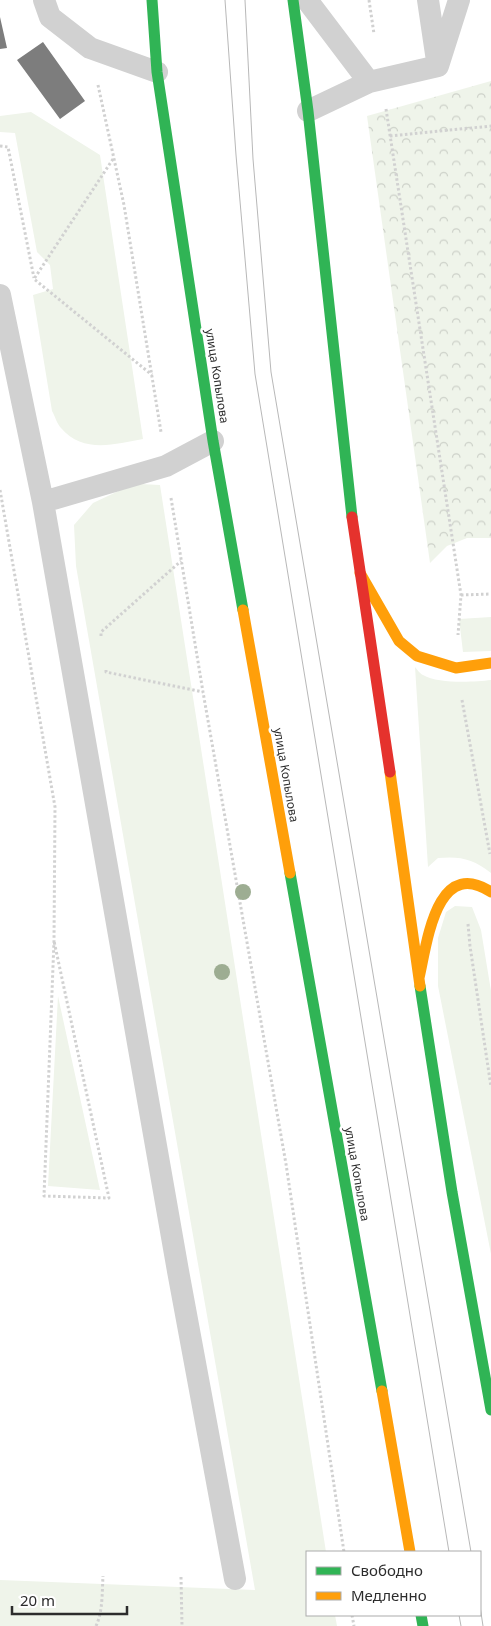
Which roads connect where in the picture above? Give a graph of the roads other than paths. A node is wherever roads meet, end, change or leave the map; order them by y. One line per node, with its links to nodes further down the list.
1 (44, 0): 8 (lane)
2 (152, 0): 8 (main road, улица Копылова)
3 (293, 0): 10 (main road)
4 (307, 0): 9 (lane)
5 (428, 0): 7 (lane)
6 (459, 0): 7 (lane)
7 (438, 66): 9 (lane)
8 (157, 72): 12 (main road, улица Копылова)
9 (375, 81): 10 (lane)
10 (308, 111): 14 (main road)
11 (0, 295): 13 (lane)
12 (213, 441): 13 (lane); 19 (main road, улица Копылова)
13 (44, 502): 20 (lane)
14 (358, 570): 15 (main road); 17 (main road)
15 (491, 663)
16 (491, 892): 17 (main road)
17 (419, 978): 18 (main road)
18 (491, 1410)
19 (410, 1551)
20 (235, 1579)

